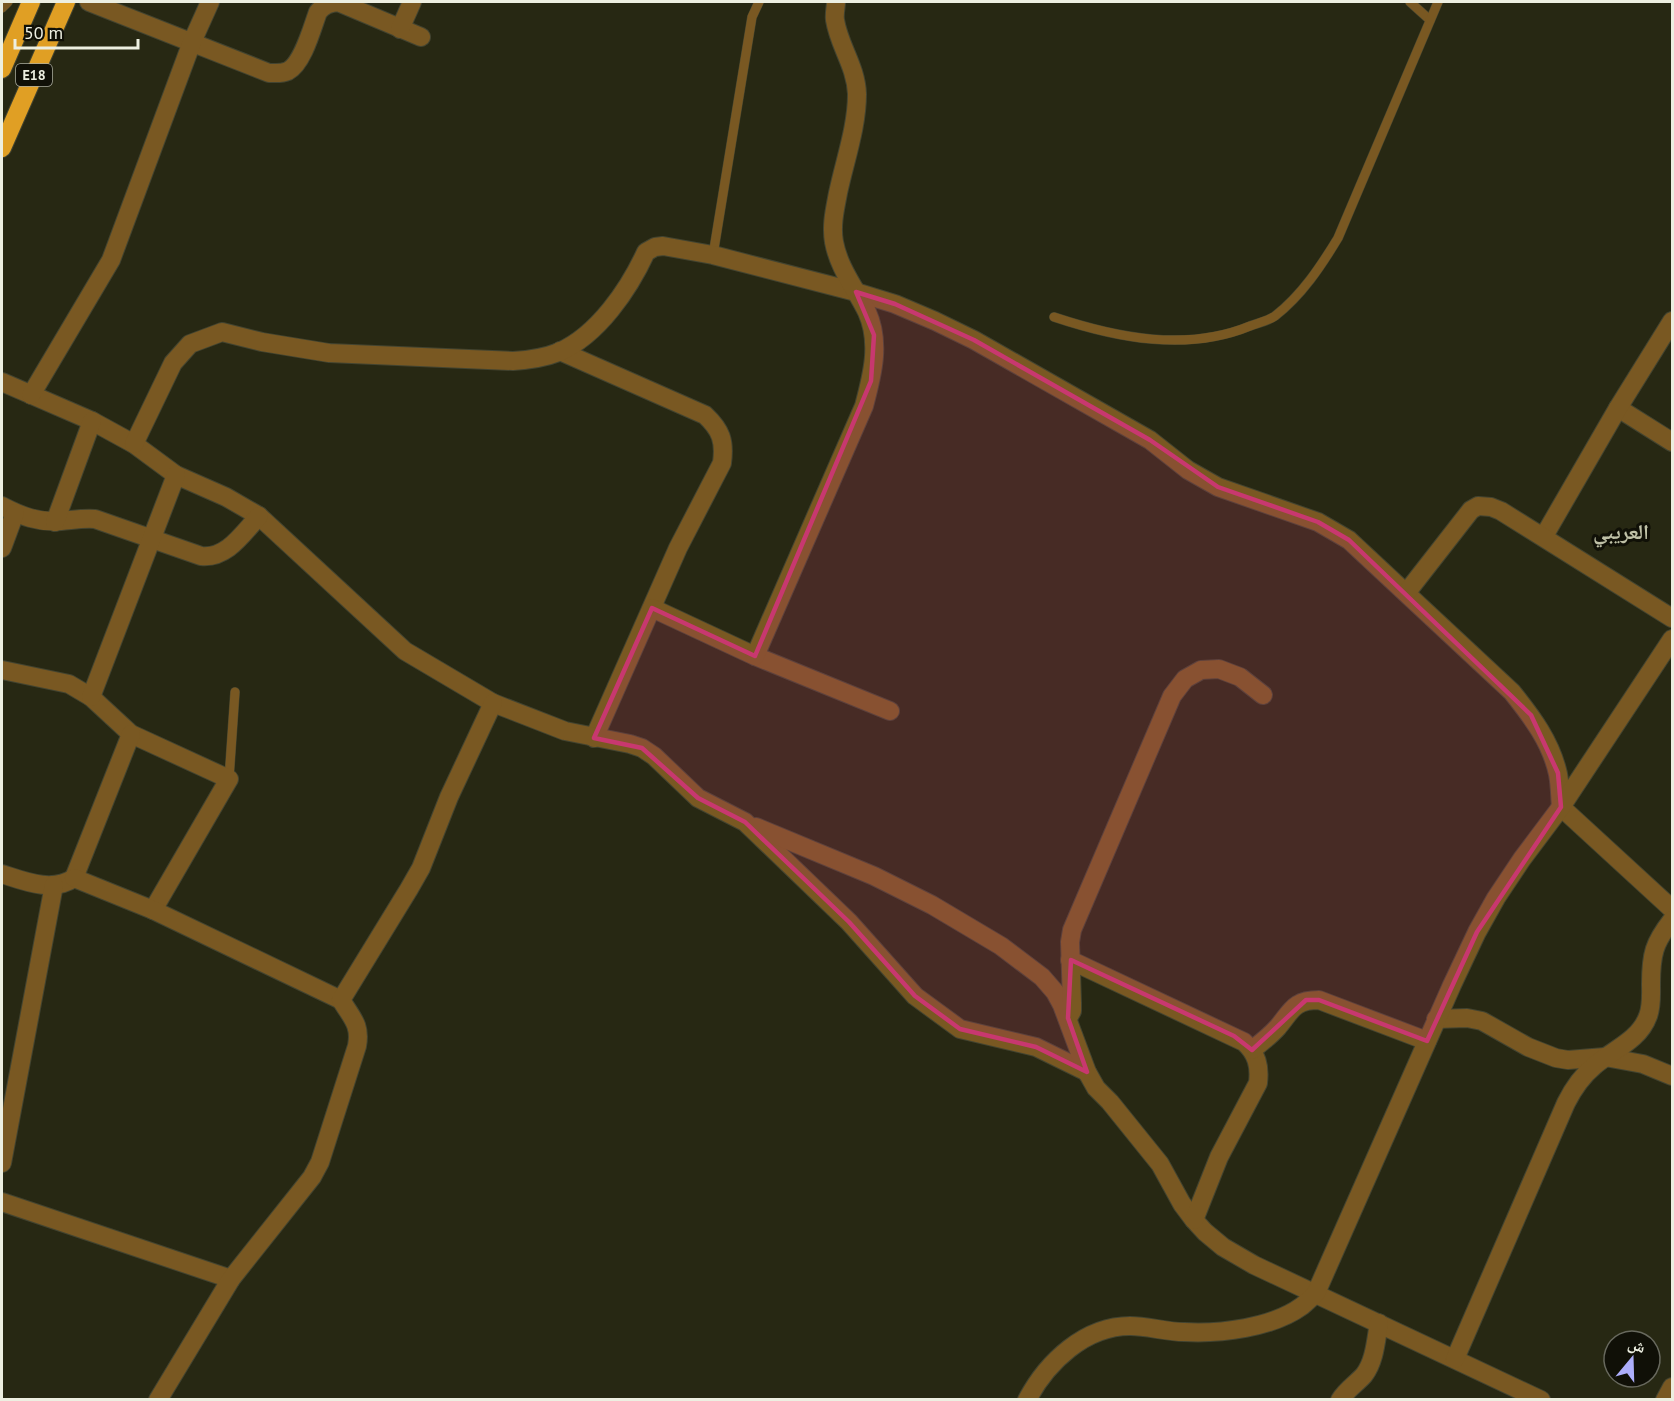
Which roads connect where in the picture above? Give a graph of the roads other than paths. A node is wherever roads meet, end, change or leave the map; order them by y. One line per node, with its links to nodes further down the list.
1 (8, 2): 11 (lane)
2 (31, 2): 16 (highway, E18)
3 (66, 2): 17 (highway, E18)
4 (89, 2): 15 (street)
5 (210, 2): 15 (street)
6 (412, 2): 13 (street)
7 (759, 2): 18 (lane)
8 (836, 2): 19 (street)
9 (1410, 2): 12 (lane)
10 (1438, 2): 12 (lane)
11 (2, 8)
12 (1430, 21): 20 (lane)
13 (400, 28): 14 (street); 15 (street)
14 (421, 37)
15 (192, 42): 24 (street)
16 (2, 69)
17 (2, 148)
18 (713, 255): 19 (street); 22 (street)
19 (855, 292): 36 (street); 40 (street)
20 (1054, 317)
21 (1672, 321): 25 (street)
22 (560, 351): 28 (street); 37 (street)
23 (2, 382): 24 (street)
24 (31, 395): 26 (street)
25 (1618, 408): 27 (street); 33 (street)
26 (92, 421): 28 (street); 32 (street)
27 (1672, 442)
28 (134, 444): 29 (street)
29 (176, 475): 31 (street); 34 (street)
30 (8, 509): 32 (street); 35 (street)
31 (259, 516): 34 (street); 45 (street)
32 (55, 522): 34 (street)
33 (1544, 536): 36 (street); 38 (street)
34 (151, 538): 44 (street)
35 (2, 548)
36 (1407, 592): 50 (street)
37 (652, 608): 40 (street); 48 (street)
38 (1672, 618)
39 (1672, 639): 50 (street)
40 (755, 657): 46 (street)
41 (2, 670): 44 (street)
42 (235, 692): 49 (lane)
43 (1263, 695): 58 (street)
44 (91, 697): 47 (street)
45 (493, 704): 48 (street); 59 (street)
46 (890, 711)
47 (130, 734): 49 (street); 53 (street)
48 (594, 738): 51 (street)
49 (229, 779): 56 (street)
50 (1561, 807): 55 (street); 61 (street)
51 (745, 822): 60 (street); 65 (street)
52 (2, 874): 54 (street)
53 (74, 878): 54 (street); 56 (street)
54 (54, 885): 67 (street)
55 (1672, 909)
56 (153, 910): 59 (street)
57 (1672, 920): 64 (street)
58 (1071, 960): 60 (street); 63 (street)
59 (341, 1000): 70 (street)
60 (1068, 1018): 65 (street)
61 (1436, 1019): 62 (street); 64 (street)
62 (1426, 1041): 63 (street); 71 (street)
63 (1252, 1050): 69 (street)
64 (1605, 1058): 66 (street); 73 (street)
65 (1087, 1072): 69 (street)
66 (1672, 1076)
67 (2, 1163)
68 (2, 1202): 70 (street)
69 (1194, 1220): 71 (street)
70 (231, 1279): 75 (street)
71 (1316, 1293): 72 (street); 76 (street)
72 (1378, 1323): 73 (street); 77 (street)
73 (1455, 1359): 78 (street)
74 (1672, 1387): 79 (street)
75 (158, 1400)
76 (1027, 1400)
77 (1340, 1400)
78 (1541, 1400)
79 (1665, 1400)

